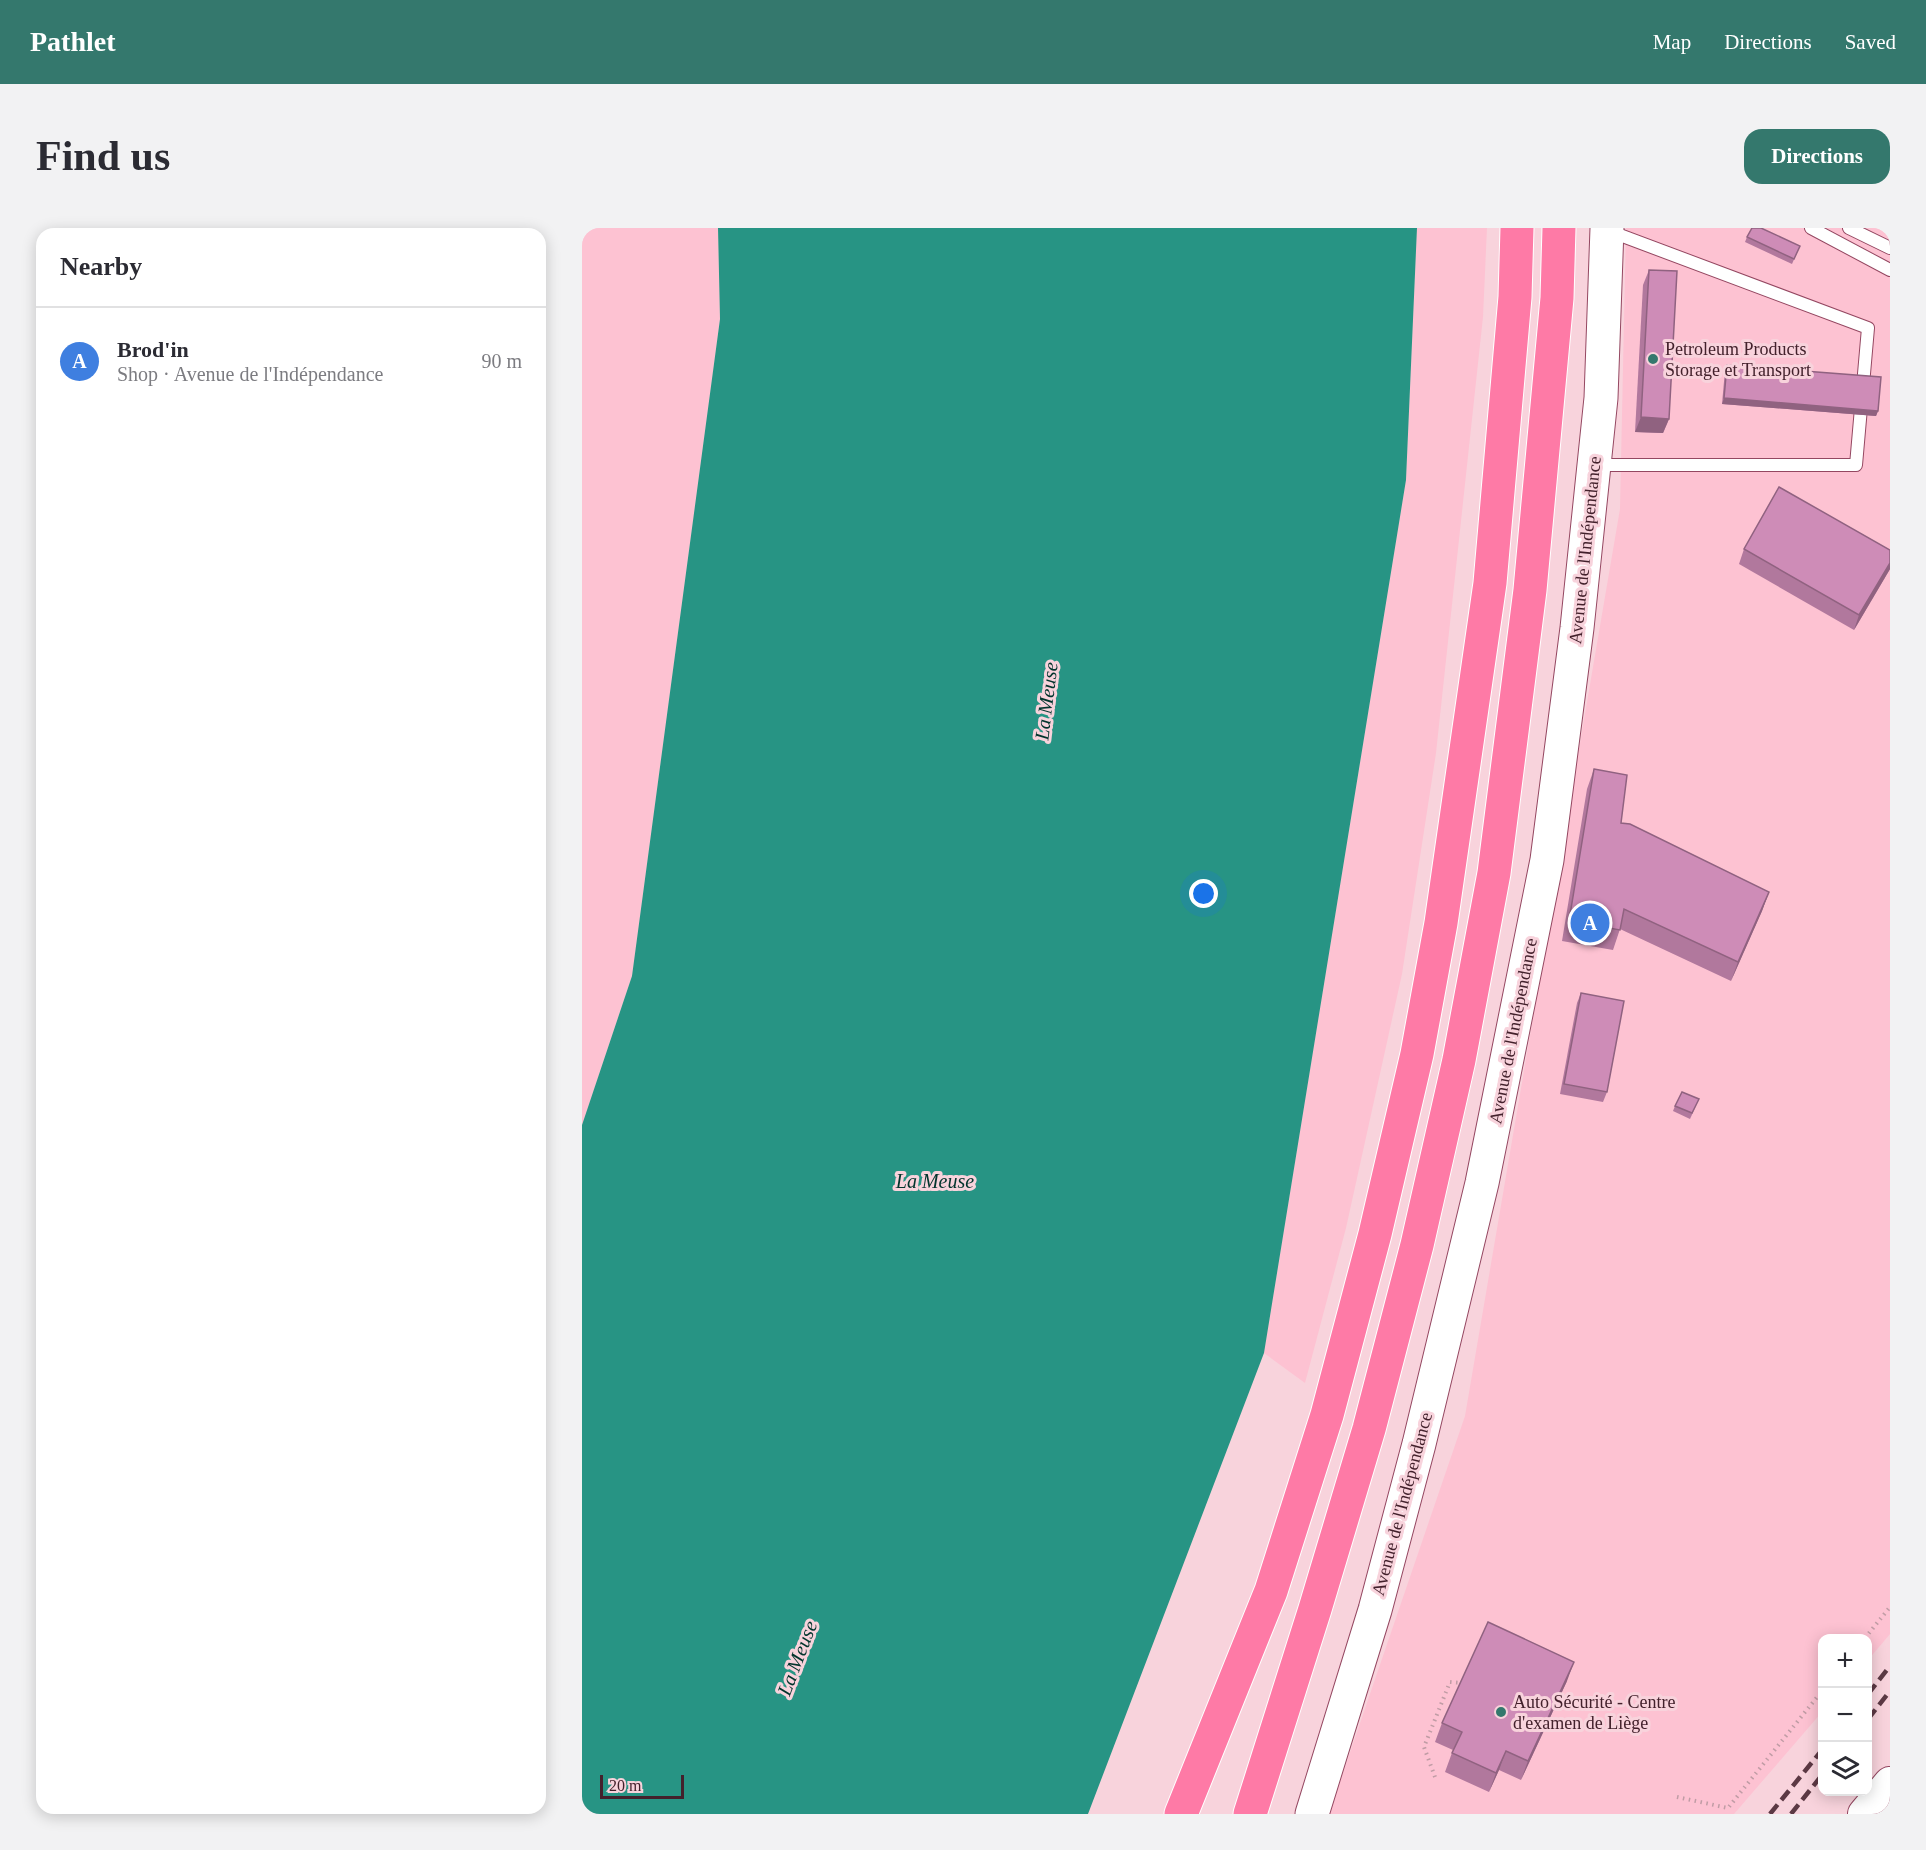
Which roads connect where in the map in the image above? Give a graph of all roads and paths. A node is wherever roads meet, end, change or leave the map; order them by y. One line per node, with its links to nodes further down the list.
1 (1517, 228): 16 (highway)
2 (1559, 228): 17 (highway)
3 (1811, 228): 7 (lane)
4 (1849, 228): 6 (lane)
5 (1607, 229): 8 (main road, Avenue de l'Indépendance); 8 (lane)
6 (1890, 248)
7 (1890, 270)
8 (1594, 465): 18 (main road, Avenue de l'Indépendance)
9 (1890, 1607): 10 (path)
10 (1868, 1634)
11 (1462, 1683): 13 (path)
12 (1818, 1696): 15 (path)
13 (1435, 1777)
14 (1890, 1783): 19 (street)
15 (1677, 1797)
16 (1181, 1814)
17 (1250, 1814)
18 (1312, 1814)
19 (1864, 1814)

